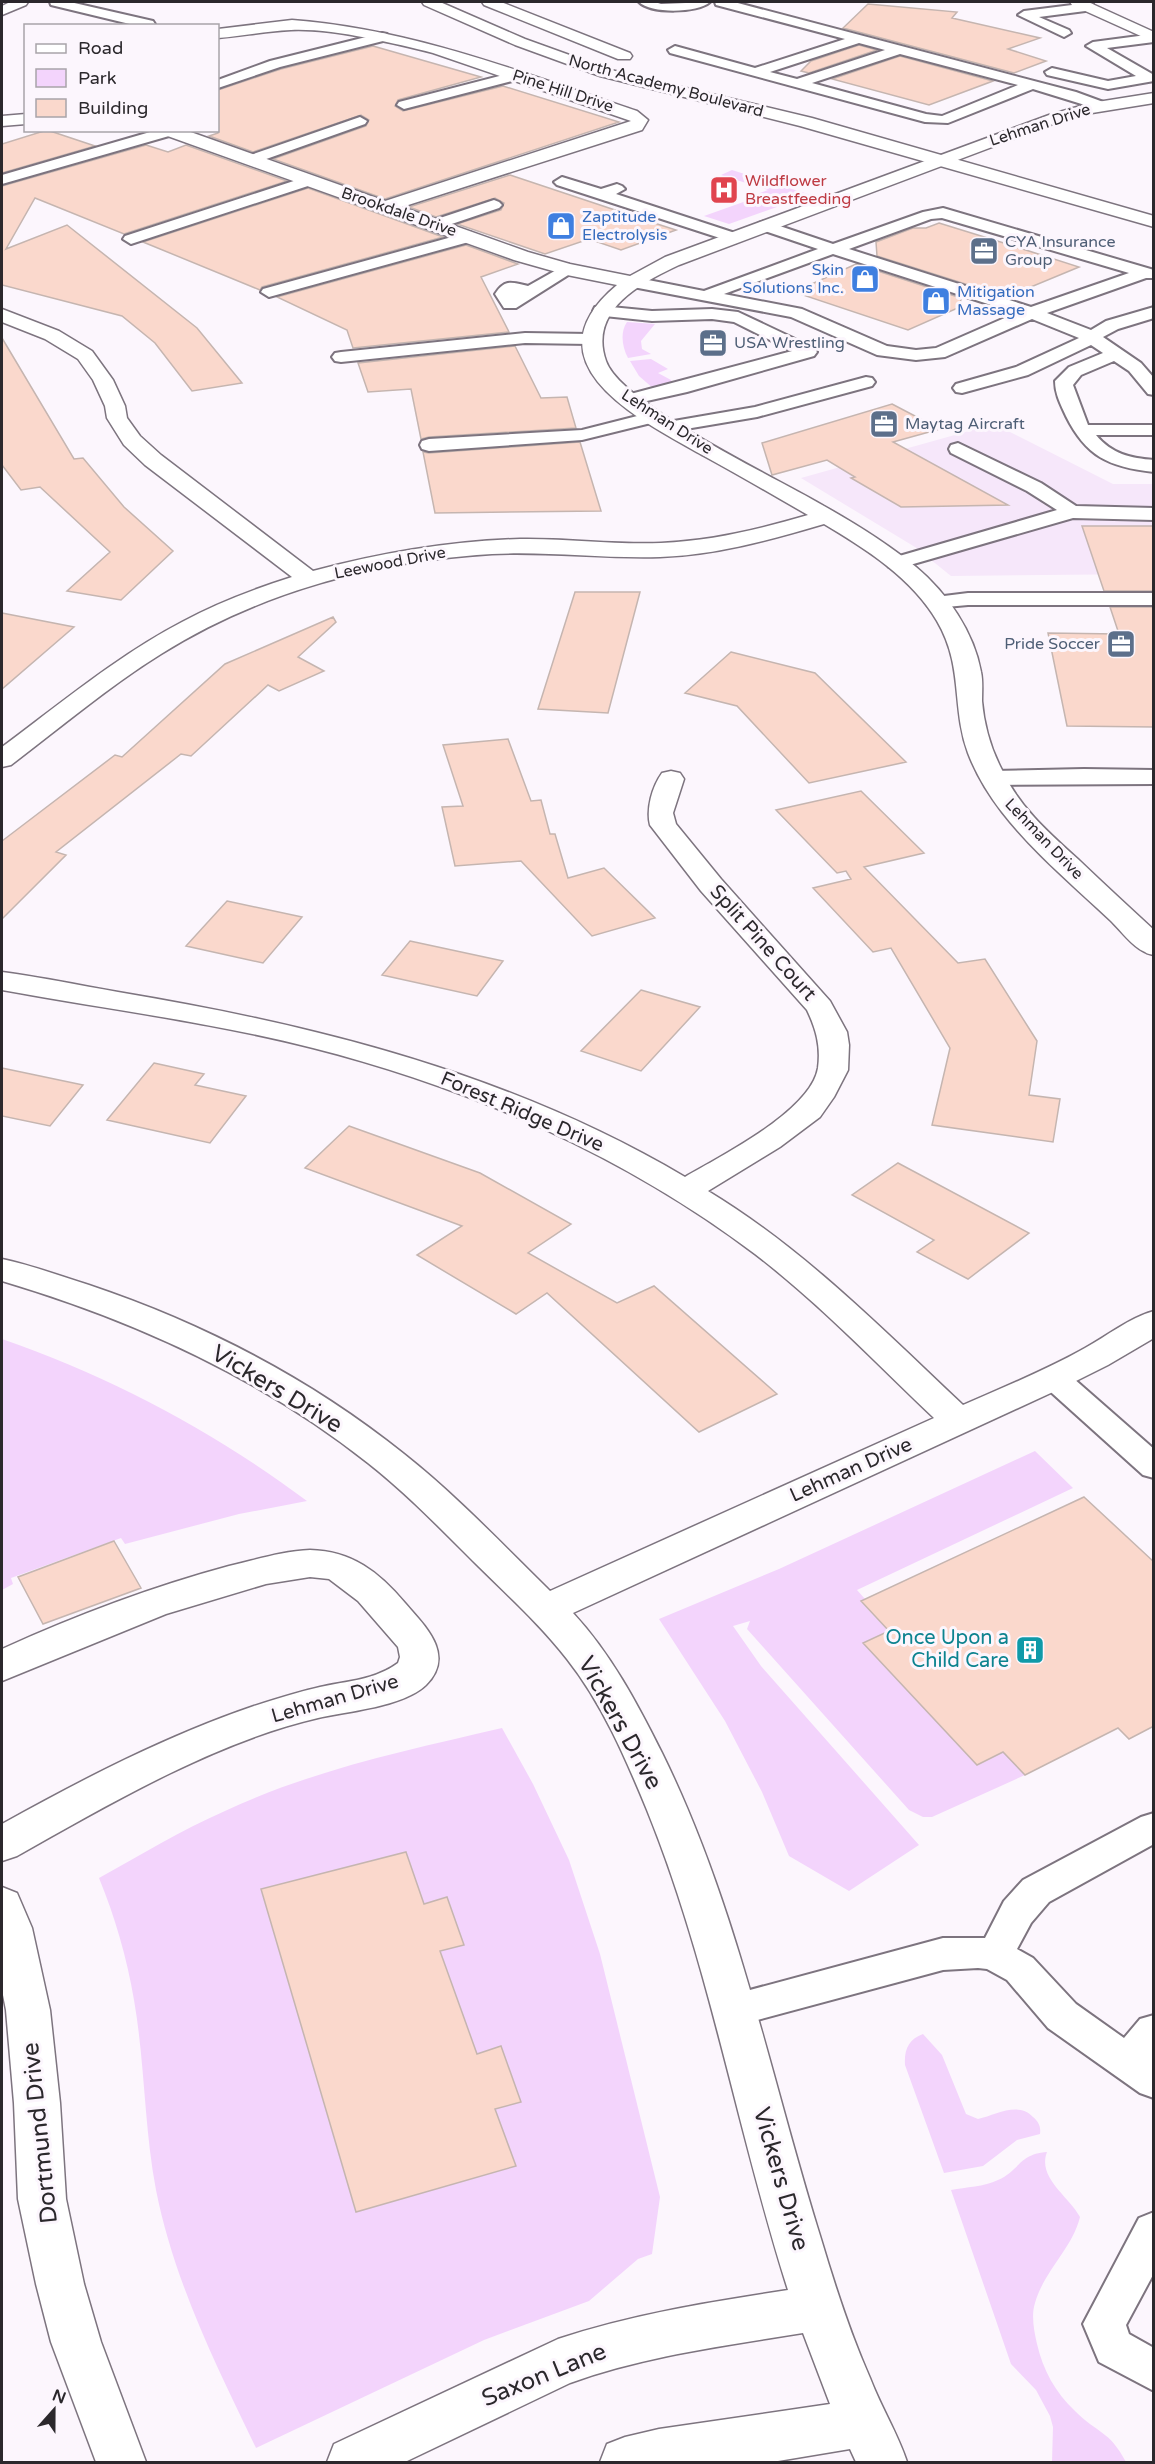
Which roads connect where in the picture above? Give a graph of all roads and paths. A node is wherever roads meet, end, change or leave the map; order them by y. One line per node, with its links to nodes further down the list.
1 (21, 2): 10 (main road)
2 (56, 2): 12 (lane)
3 (429, 2): 34 (main road, North Academy Boulevard)
4 (489, 2): 20 (main road, North Academy Boulevard)
5 (645, 2): 6 (lane)
6 (704, 2)
7 (721, 2): 11 (lane)
8 (1083, 4): 13 (lane); 15 (main road)
9 (802, 8): 11 (lane)
10 (2, 11)
11 (792, 21): 17 (lane)
12 (148, 24)
13 (1064, 33)
14 (219, 34): 16 (main road, Pine Hill Drive)
15 (1153, 34): 21 (lane)
16 (382, 38): 24 (main road, Pine Hill Drive); 26 (lane)
17 (858, 39): 19 (lane); 23 (lane)
18 (675, 50): 23 (lane)
19 (898, 51): 25 (lane); 27 (lane)
20 (644, 63)
21 (1037, 69)
22 (665, 70): 34 (main road, North Academy Boulevard)
23 (755, 72): 25 (lane)
24 (515, 76): 29 (lane); 45 (main road, Pine Hill Drive)
25 (798, 83): 27 (lane)
26 (219, 84)
27 (1031, 85): 30 (lane)
28 (1154, 98): 30 (main road, Lehman Drive)
29 (404, 105)
30 (1101, 106): 38 (main road, Lehman Drive)
31 (24, 120): 32 (main road)
32 (2, 121)
33 (360, 121): 37 (lane)
34 (806, 122): 38 (main road, North Academy Boulevard)
35 (167, 132): 39 (lane)
36 (173, 132): 37 (main road, Brookdale Drive)
37 (250, 160): 40 (main road, Brookdale Drive)
38 (942, 160): 46 (main road, North Academy Boulevard); 48 (main road, Lehman Drive)
39 (2, 180)
40 (309, 181): 45 (main road, Brookdale Drive); 51 (lane)
41 (562, 182): 43 (lane)
42 (617, 189): 43 (lane)
43 (601, 194): 50 (lane)
44 (494, 205): 47 (lane)
45 (385, 207): 47 (main road, Brookdale Drive)
46 (1154, 222)
47 (434, 225): 49 (main road, Brookdale Drive)
48 (765, 226): 50 (main road, Lehman Drive); 52 (lane)
49 (470, 237): 53 (main road, Brookdale Drive); 57 (lane)
50 (735, 238): 55 (main road, Lehman Drive)
51 (131, 239)
52 (833, 249): 54 (lane); 58 (lane); 61 (lane)
53 (567, 269): 55 (main road, Brookdale Drive); 56 (lane)
54 (1149, 274): 61 (lane)
55 (633, 282): 58 (lane); 59 (main road, Lehman Drive)
56 (530, 291)
57 (268, 292)
58 (705, 296): 61 (lane)
59 (601, 311): 64 (main road, Lehman Drive); 70 (lane)
60 (1154, 312): 63 (lane)
61 (1031, 313): 63 (lane)
62 (2, 315): 81 (main road)
63 (1091, 337): 65 (lane); 68 (lane)
64 (590, 339): 66 (lane); 70 (main road, Lehman Drive)
65 (1115, 354): 69 (lane); 72 (lane)
66 (341, 357)
67 (866, 382): 71 (lane)
68 (962, 388)
69 (1154, 390)
70 (629, 400): 71 (main road, Lehman Drive)
71 (660, 422): 74 (lane); 79 (main road, Lehman Drive)
72 (1082, 430): 73 (lane); 76 (lane)
73 (1154, 430)
74 (429, 445)
75 (958, 449): 77 (lane)
76 (1154, 466)
77 (1072, 512): 78 (lane); 80 (lane)
78 (1154, 514)
79 (825, 517): 80 (main road, Lehman Drive); 81 (main road, Leewood Drive)
80 (896, 563): 83 (main road, Lehman Drive)
81 (309, 579): 84 (main road, Leewood Drive)
82 (1154, 599): 83 (lane)
83 (935, 602): 86 (main road, Lehman Drive)
84 (2, 759)
85 (1154, 777): 86 (lane)
86 (993, 778): 88 (main road, Lehman Drive)
87 (670, 779): 90 (main road, Split Pine Court)
88 (1148, 935)
89 (2, 981): 90 (main road, Forest Ridge Drive)
90 (684, 1192): 94 (main road, Forest Ridge Drive)
91 (2, 1270): 96 (main road, Vickers Drive)
92 (1154, 1322): 93 (main road, Lehman Drive)
93 (1054, 1378): 94 (main road, Lehman Drive); 95 (lane)
94 (958, 1421): 96 (main road, Lehman Drive)
95 (1154, 1467)
96 (544, 1610): 102 (main road, Vickers Drive)
97 (2, 1666): 99 (main road, Lehman Drive)
98 (1154, 1827): 101 (lane)
99 (2, 1844)
100 (2, 1905): 109 (main road, Dortmund Drive)
101 (995, 1955): 102 (lane); 104 (lane)
102 (735, 2010): 106 (main road, Vickers Drive)
103 (1154, 2031): 104 (lane)
104 (1140, 2072)
105 (1154, 2231): 107 (lane)
106 (819, 2308): 108 (main road, Vickers Drive); 110 (main road, Saxon Lane)
107 (1154, 2371)
108 (872, 2443): 111 (main road)
109 (121, 2463)
110 (352, 2463)
111 (625, 2463)

